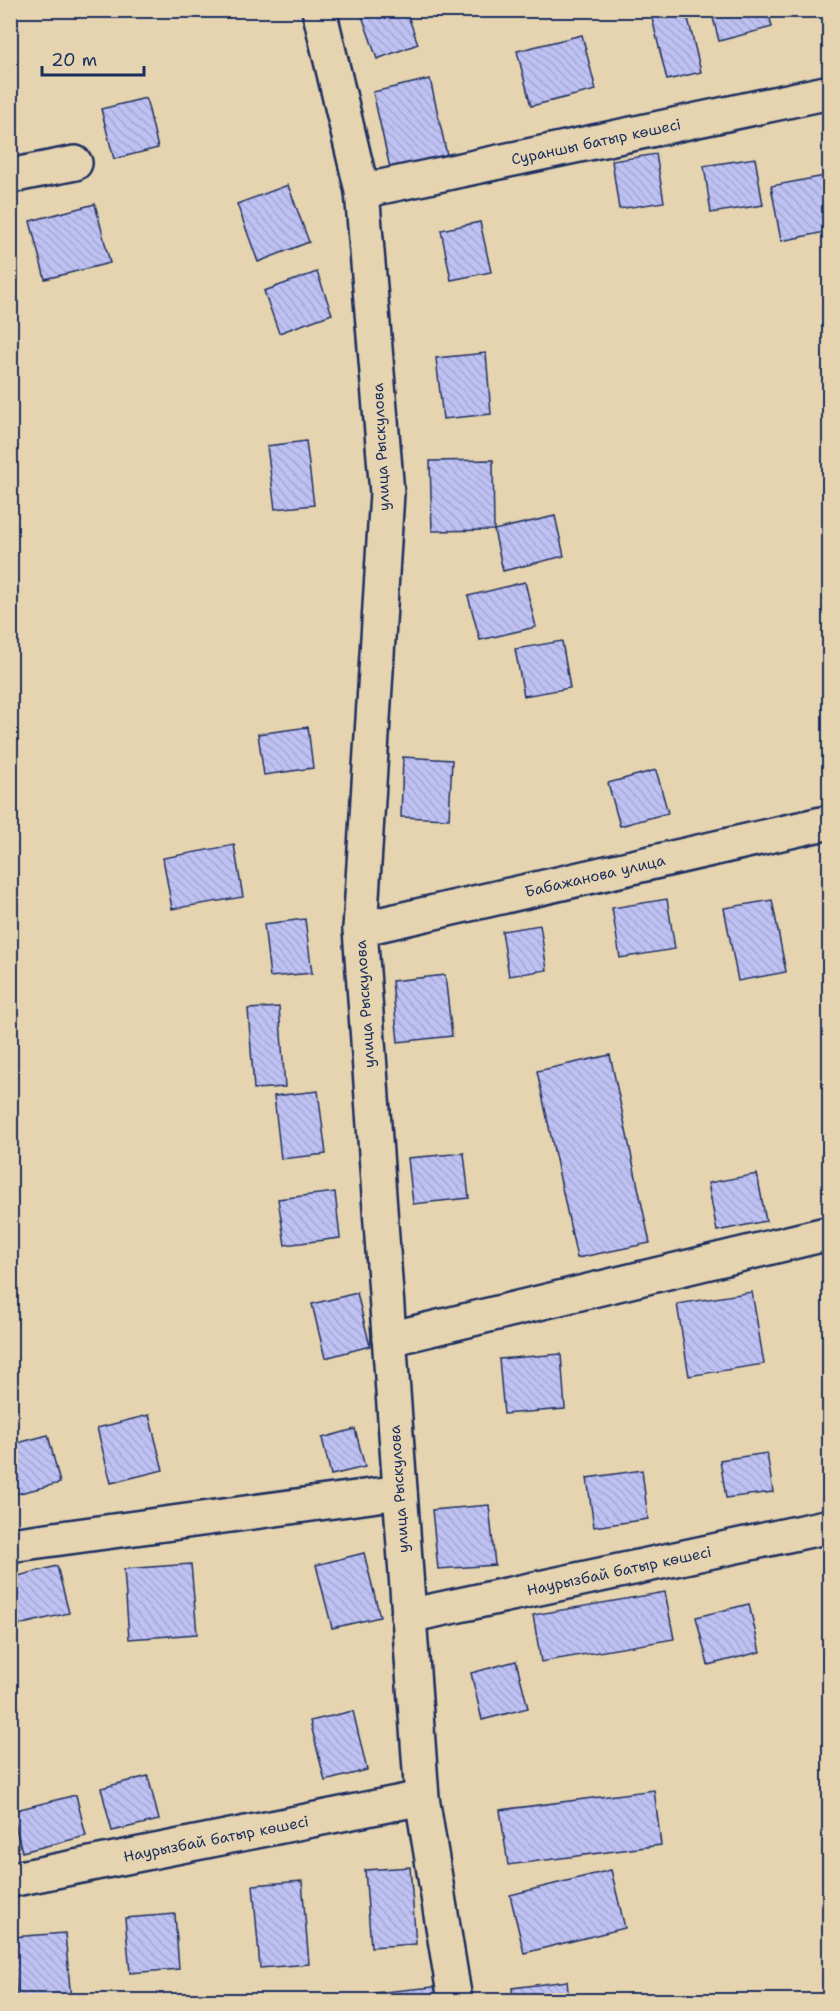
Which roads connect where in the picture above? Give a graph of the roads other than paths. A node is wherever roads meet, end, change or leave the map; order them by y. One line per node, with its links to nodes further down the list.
1 (319, 10): 5 (street, улица Рыскулова)
2 (830, 93): 5 (street, Сураншы батыр көшесі)
3 (75, 163): 4 (street)
4 (10, 176)
5 (362, 191): 7 (street, улица Рыскулова)
6 (830, 822): 7 (street, Бабажанова улица)
7 (360, 929): 9 (street, улица Рыскулова)
8 (830, 1233): 9 (street)
9 (389, 1339): 10 (street, улица Рыскулова)
10 (400, 1492): 12 (street); 13 (street, улица Рыскулова)
11 (830, 1526): 13 (street, Наурызбай батыр көшесі)
12 (10, 1545)
13 (408, 1616): 14 (street, улица Рыскулова)
14 (422, 1798): 15 (street, Наурызбай батыр көшесі); 16 (street, улица Рыскулова)
15 (10, 1880)
16 (455, 2001)

